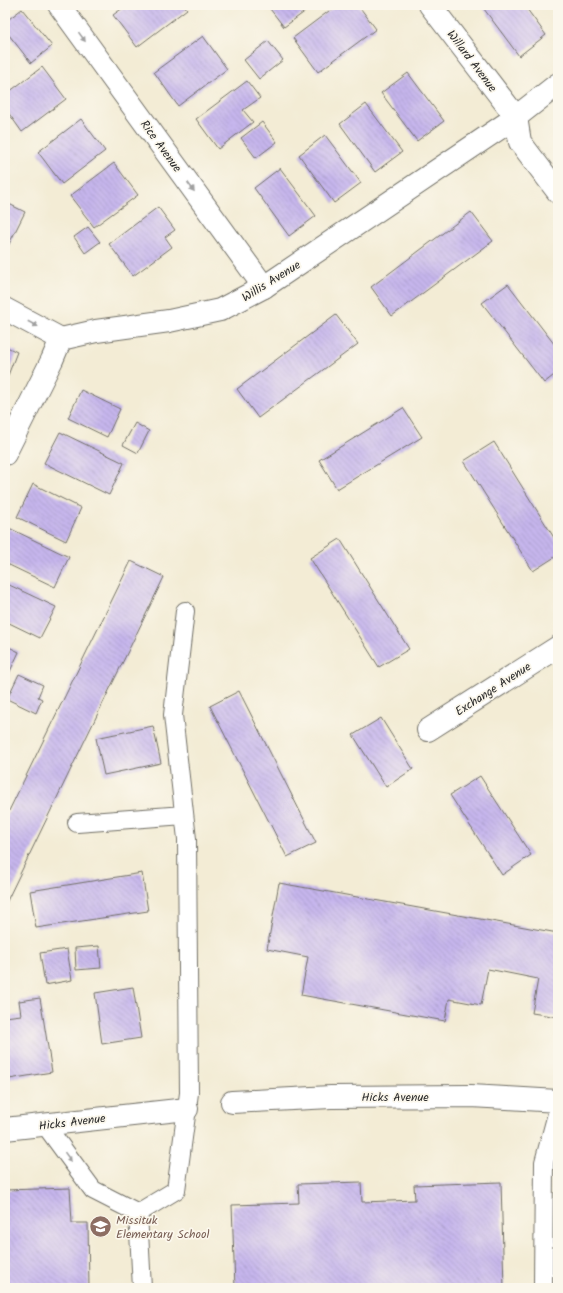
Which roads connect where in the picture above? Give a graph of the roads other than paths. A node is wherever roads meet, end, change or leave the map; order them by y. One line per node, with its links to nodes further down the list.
1 (59, 5): 6 (street, Rice Avenue, one-way to 6)
2 (430, 5): 4 (street, Willard Avenue)
3 (558, 84): 4 (street, Willis Avenue)
4 (516, 117): 5 (street); 6 (street, Willis Avenue)
5 (558, 192)
6 (264, 287): 8 (street, Willis Avenue)
7 (5, 309): 8 (street, one-way to 8)
8 (60, 339): 9 (street)
9 (5, 454)
10 (185, 611): 13 (lane)
11 (558, 648): 12 (street, Exchange Avenue)
12 (428, 730)
13 (184, 815): 14 (lane); 17 (lane)
14 (77, 823)
15 (558, 1101): 16 (street, Hicks Avenue)
16 (232, 1102)
17 (187, 1109): 19 (street, Hicks Avenue); 21 (lane)
18 (558, 1110): 23 (lane)
19 (46, 1126): 20 (street, Hicks Avenue); 21 (lane, one-way to 21)
20 (5, 1129)
21 (138, 1213): 22 (lane)
22 (142, 1288)
23 (543, 1288)

